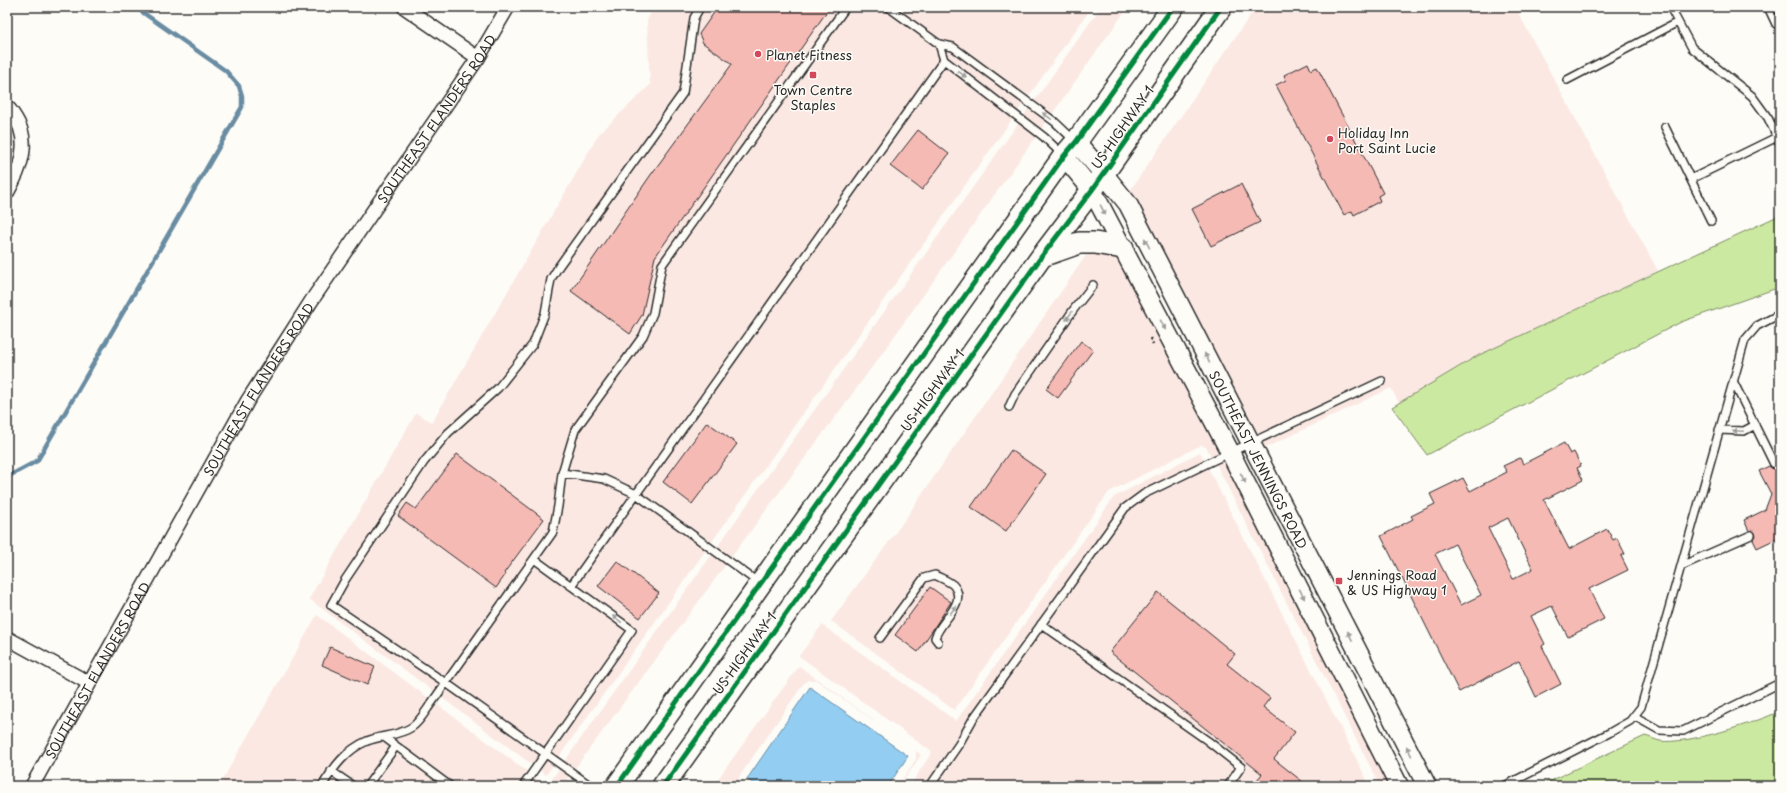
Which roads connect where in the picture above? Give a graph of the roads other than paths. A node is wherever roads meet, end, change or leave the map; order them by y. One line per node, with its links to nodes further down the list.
1 (404, 7): 13 (street)
2 (508, 7): 13 (street, SOUTHEAST FLANDERS ROAD)
3 (700, 7): 49 (lane)
4 (846, 7): 37 (lane)
5 (888, 7): 12 (lane)
6 (1173, 7): 19 (main road, US HIGHWAY 1)
7 (1221, 7): 20 (main road, US HIGHWAY 1)
8 (1670, 7): 10 (lane)
9 (1768, 7): 11 (lane)
10 (1678, 22): 15 (lane); 18 (lane)
11 (1776, 24)
12 (938, 44): 14 (lane); 19 (lane, one-way to 12)
13 (478, 58): 48 (street, SOUTHEAST FLANDERS ROAD)
14 (944, 60): 19 (lane, one-way to 19); 38 (lane)
15 (1567, 80)
16 (7, 107): 23 (street)
17 (1665, 127): 21 (lane)
18 (1779, 140): 21 (lane)
19 (1070, 149): 20 (street, SOUTHEAST JENNINGS ROAD); 22 (street, SOUTHEAST JENNINGS ROAD); 42 (main road, US HIGHWAY 1)
20 (1104, 173): 22 (main road, US HIGHWAY 1); 34 (street, SOUTHEAST JENNINGS ROAD, one-way to 20)
21 (1691, 179): 24 (lane)
22 (1092, 190): 25 (street, SOUTHEAST JENNINGS ROAD, one-way to 25); 26 (main road, US HIGHWAY 1)
23 (7, 192)
24 (1711, 221)
25 (1123, 248): 26 (main road); 35 (street, SOUTHEAST JENNINGS ROAD, one-way to 35)
26 (1042, 256): 64 (main road, US HIGHWAY 1)
27 (1094, 285): 31 (lane, one-way to 31)
28 (1780, 314): 30 (lane)
29 (1382, 381): 34 (lane)
30 (1733, 381): 32 (lane); 33 (lane)
31 (1009, 407)
32 (1755, 425): 33 (lane, one-way to 33); 36 (lane)
33 (1719, 430): 41 (lane)
34 (1250, 442): 35 (lane); 68 (street, SOUTHEAST JENNINGS ROAD, one-way to 34)
35 (1230, 452): 44 (lane); 67 (street, SOUTHEAST JENNINGS ROAD, one-way to 67)
36 (1774, 464)
37 (562, 473): 38 (lane); 40 (lane)
38 (636, 494): 42 (lane); 43 (lane)
39 (1751, 535): 41 (lane)
40 (534, 559): 43 (lane); 49 (lane)
41 (1681, 566): 51 (lane)
42 (760, 584): 63 (main road, US HIGHWAY 1)
43 (571, 586): 54 (lane, one-way to 43)
44 (1041, 624): 65 (lane); 66 (lane)
45 (7, 638): 48 (street)
46 (880, 638): 47 (lane, one-way to 46)
47 (938, 642)
48 (89, 682): 56 (street, SOUTHEAST FLANDERS ROAD)
49 (446, 683): 52 (lane); 54 (lane)
50 (1780, 683): 51 (lane)
51 (1634, 716): 69 (lane)
52 (384, 737): 53 (lane); 55 (lane)
53 (396, 746): 59 (lane); 60 (lane)
54 (546, 754): 61 (lane); 62 (lane)
55 (332, 770): 57 (lane); 58 (lane)
56 (32, 786)
57 (322, 786)
58 (353, 786)
59 (367, 786)
60 (450, 786)
61 (522, 786)
62 (591, 786)
63 (617, 786)
64 (663, 786)
65 (930, 786)
66 (1228, 786)
67 (1399, 786)
68 (1427, 786)
69 (1504, 786)

